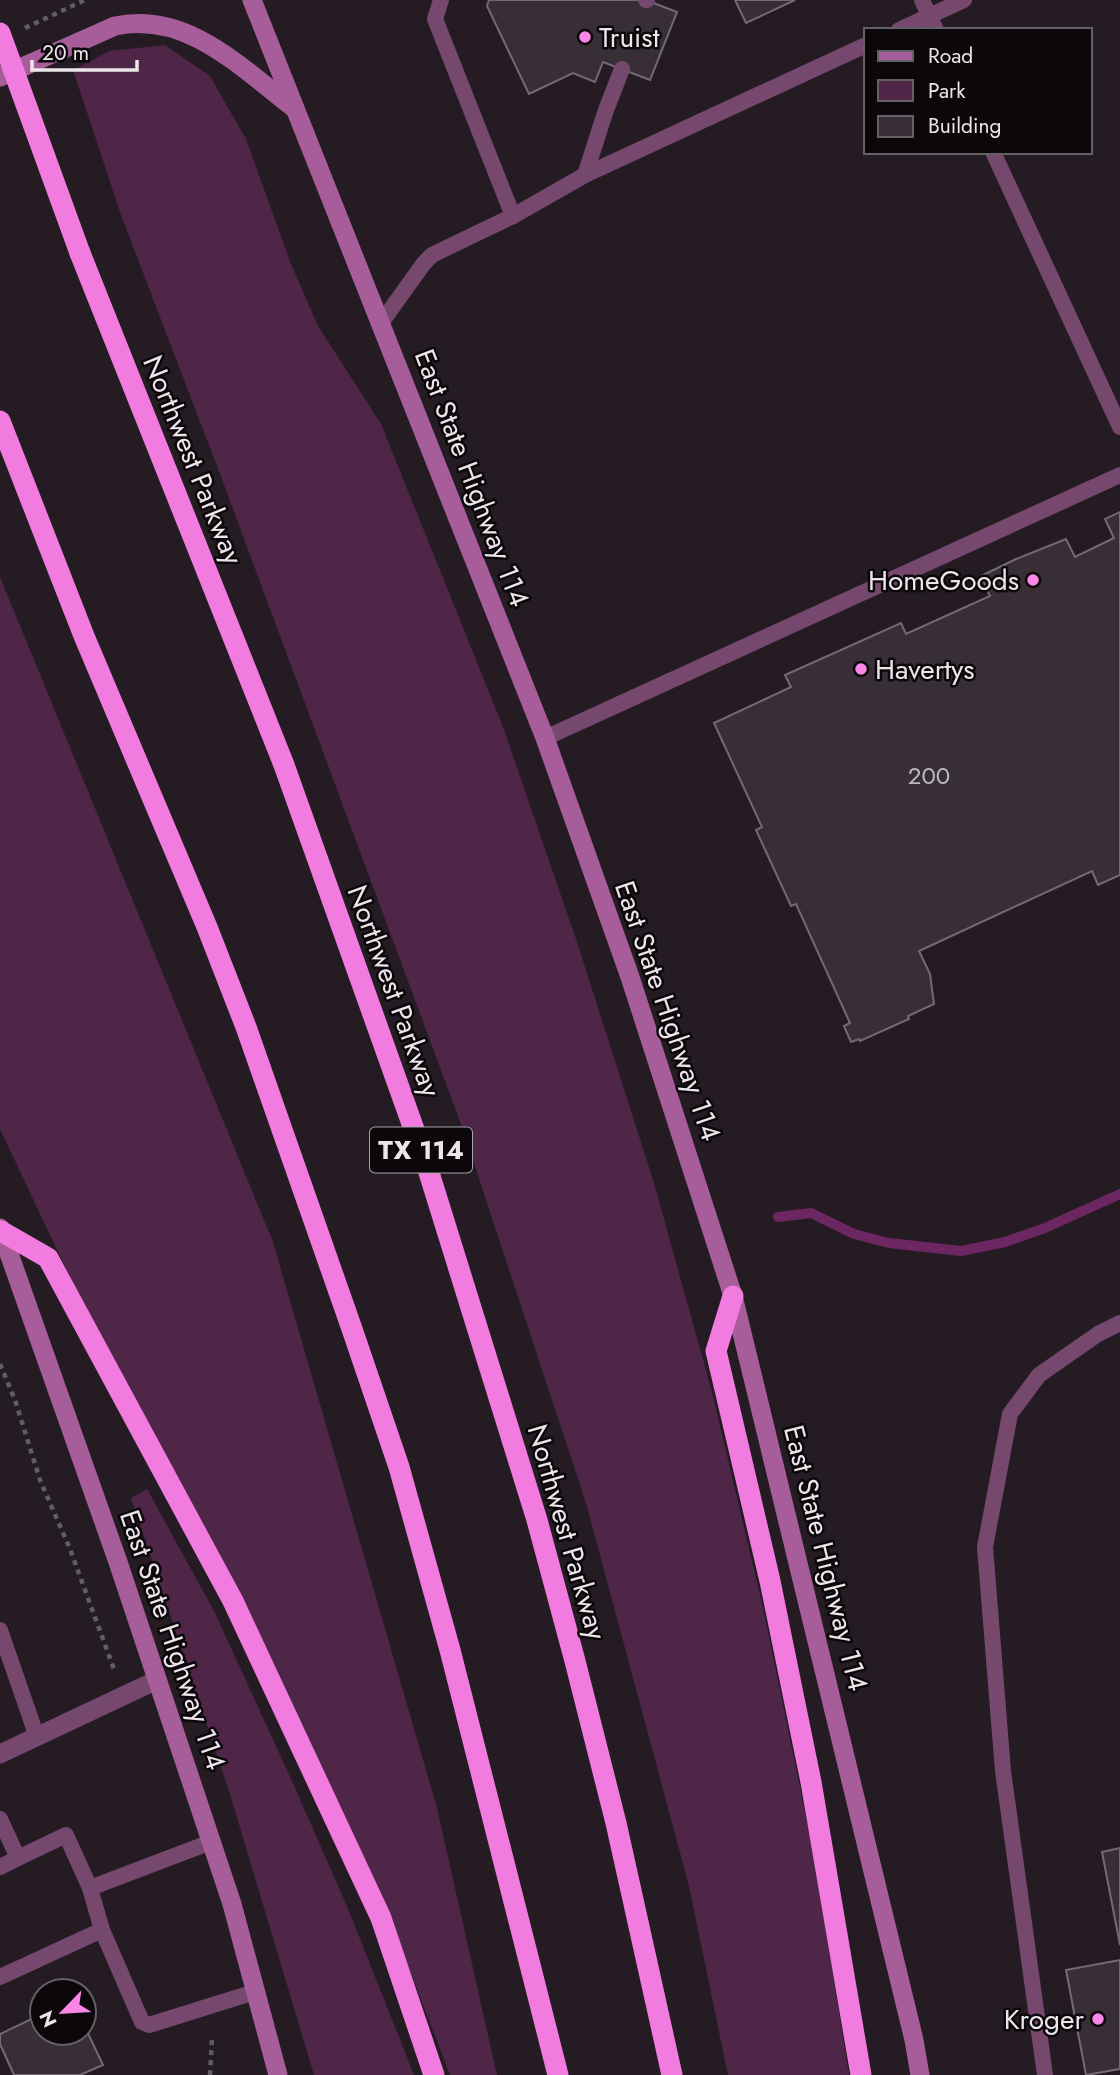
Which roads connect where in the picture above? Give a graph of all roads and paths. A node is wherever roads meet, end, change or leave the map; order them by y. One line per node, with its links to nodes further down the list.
1 (85, 0): 8 (path)
2 (252, 0): 13 (main road, East State Highway 114)
3 (441, 0): 16 (lane)
4 (922, 0): 6 (lane)
5 (964, 0): 6 (lane)
6 (933, 23): 7 (lane)
7 (909, 28)
8 (24, 29)
9 (0, 33): 44 (highway, Northwest Parkway / TX 114, bridge)
10 (864, 46): 15 (lane)
11 (622, 69): 15 (lane)
12 (0, 77): 13 (main road)
13 (296, 110): 17 (main road, East State Highway 114)
14 (994, 154): 19 (lane)
15 (585, 175): 16 (lane)
16 (513, 216): 17 (lane)
17 (381, 323): 21 (main road, East State Highway 114)
18 (0, 421): 43 (highway)
19 (1120, 427)
20 (1120, 475): 21 (lane)
21 (545, 738): 23 (main road, East State Highway 114)
22 (1, 1230): 27 (main road, East State Highway 114); 42 (highway)
23 (733, 1296): 45 (highway); 46 (main road, East State Highway 114)
24 (1120, 1323): 47 (lane)
25 (0, 1364): 28 (path)
26 (0, 1630): 29 (lane)
27 (157, 1680): 28 (street); 32 (main road, East State Highway 114)
28 (124, 1696): 29 (street)
29 (37, 1737): 30 (street)
30 (0, 1754)
31 (0, 1819): 33 (lane)
32 (211, 1842): 35 (lane); 38 (main road, East State Highway 114)
33 (18, 1858): 34 (lane); 35 (lane)
34 (0, 1867)
35 (90, 1888): 36 (lane)
36 (102, 1930): 37 (lane); 38 (lane)
37 (0, 1977)
38 (256, 1992): 41 (main road, East State Highway 114)
39 (212, 2038): 40 (path)
40 (210, 2075)
41 (278, 2075)
42 (434, 2075)
43 (558, 2075)
44 (672, 2075)
45 (861, 2075)
46 (920, 2075)
47 (1045, 2075)

